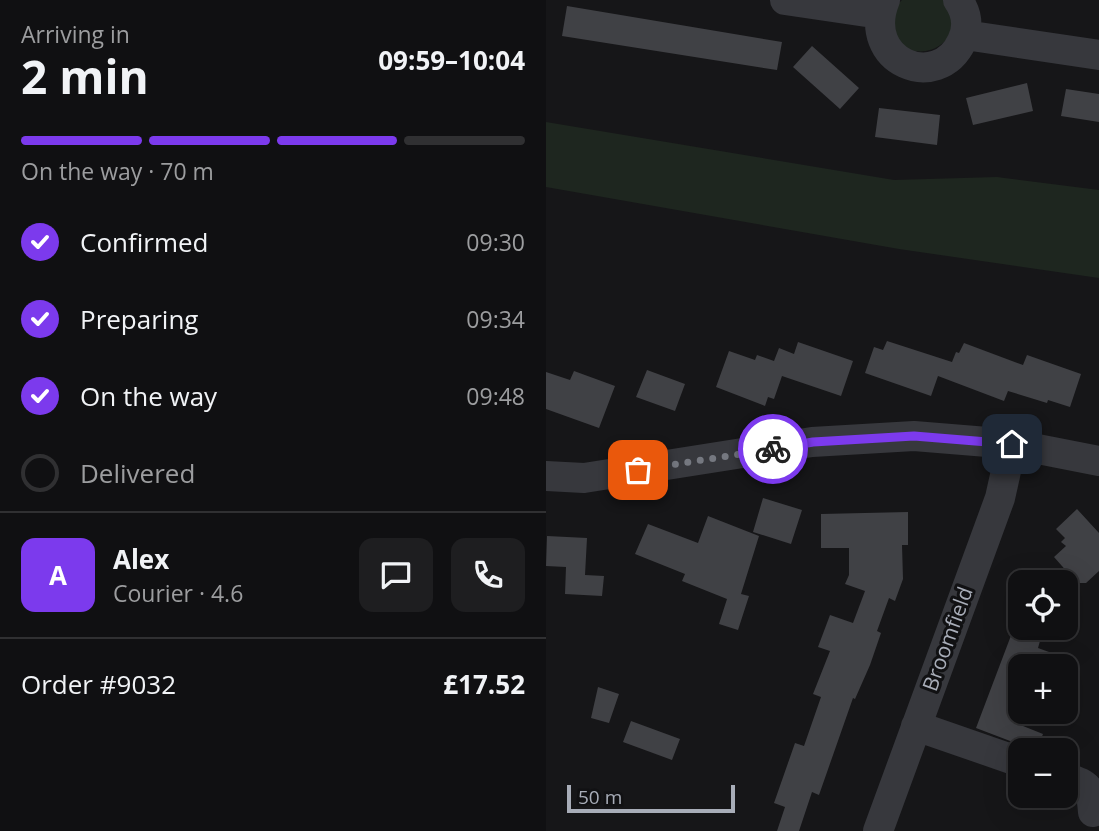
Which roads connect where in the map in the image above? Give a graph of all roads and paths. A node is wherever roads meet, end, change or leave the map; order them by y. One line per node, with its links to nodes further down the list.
1 (785, 0): 3 (street)
2 (958, 0): 4 (street)
3 (883, 7): 4 (street)
4 (965, 35): 5 (street)
5 (1099, 55)
6 (1012, 444): 7 (street); 8 (street); 9 (street, Broomfield)
7 (1099, 461)
8 (546, 476)
9 (916, 726): 10 (street); 13 (street, Broomfield)
10 (1008, 758)
11 (1078, 782): 12 (street)
12 (1093, 812)
13 (878, 831)

